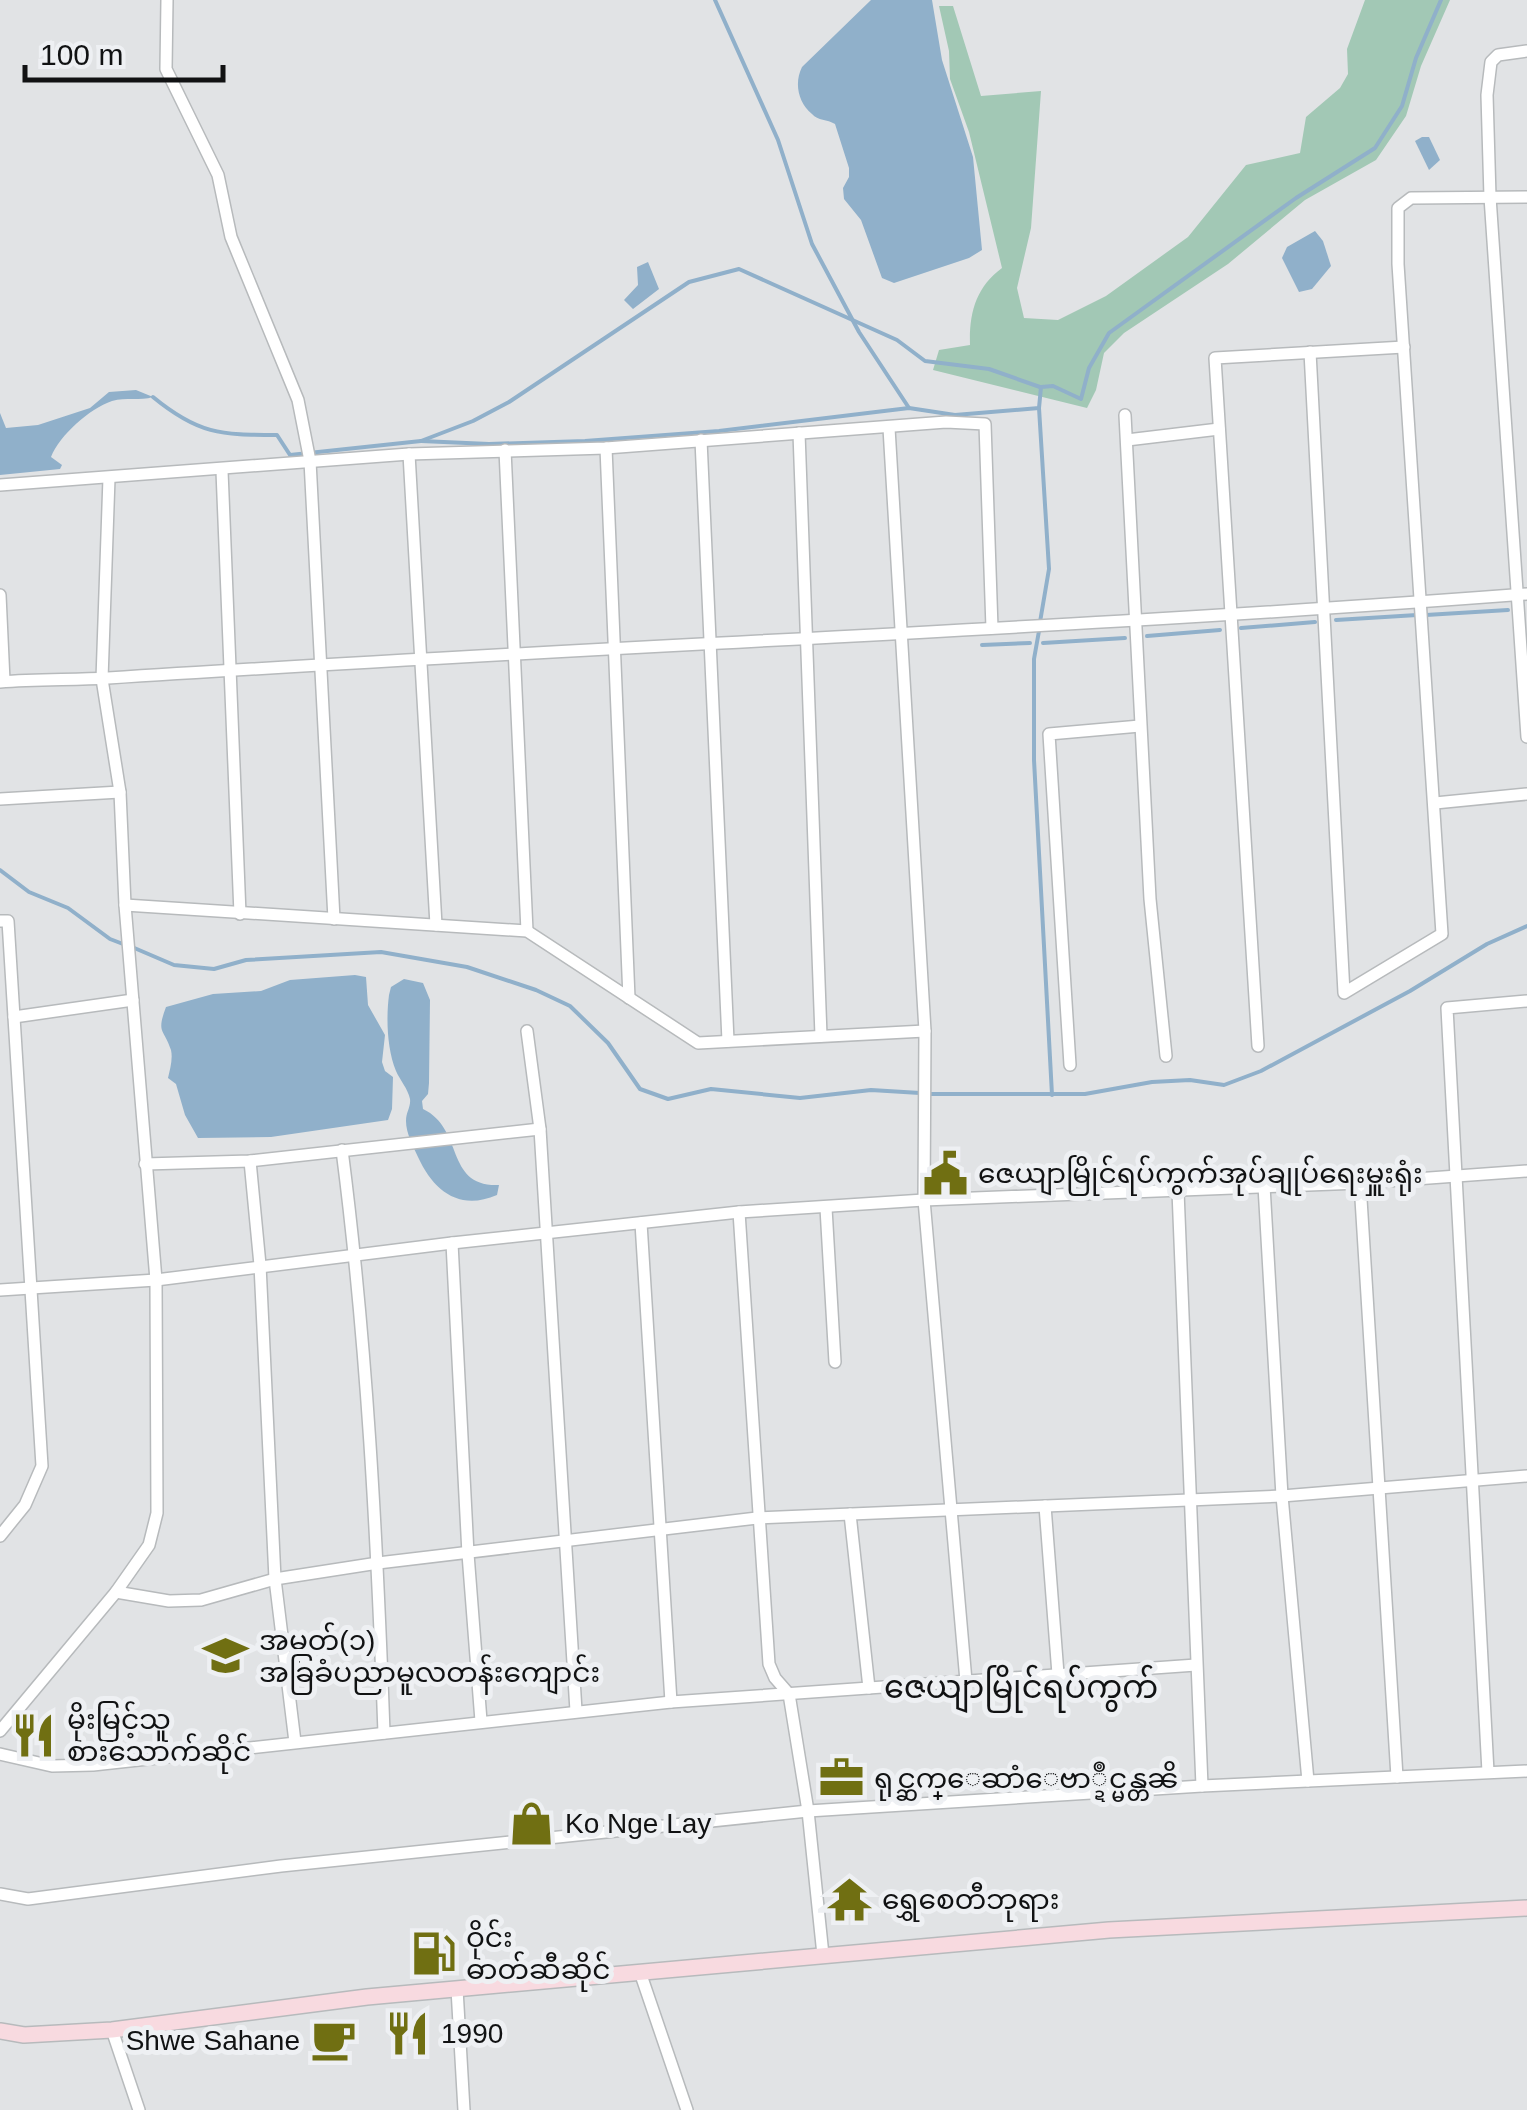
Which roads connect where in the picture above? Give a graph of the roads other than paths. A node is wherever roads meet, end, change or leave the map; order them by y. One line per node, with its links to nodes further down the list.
1 (167, 0): 16 (street)
2 (1527, 51): 4 (street)
3 (1527, 197): 4 (street)
4 (1490, 198): 5 (street); 20 (street)
5 (1404, 348): 6 (street); 22 (street)
6 (1310, 352): 9 (street); 23 (street)
7 (1125, 416): 12 (street)
8 (889, 428): 10 (street); 26 (street); 27 (street)
9 (1219, 429): 12 (street); 24 (street)
10 (799, 433): 11 (street); 28 (street)
11 (701, 440): 13 (street); 29 (street)
12 (1127, 440): 25 (street)
13 (606, 448): 14 (street); 30 (street)
14 (504, 450): 15 (street); 31 (street)
15 (409, 454): 16 (street); 32 (street)
16 (310, 461): 17 (street); 33 (street)
17 (222, 471): 18 (street); 34 (street)
18 (109, 478): 19 (street); 35 (street)
19 (0, 485)
20 (1523, 594): 22 (street); 38 (street)
21 (0, 595): 36 (street)
22 (1422, 603): 23 (street); 42 (street)
23 (1325, 609): 24 (street); 42 (street)
24 (1230, 612): 25 (street); 57 (street)
25 (1135, 620): 26 (street); 37 (street)
26 (992, 628): 27 (street)
27 (900, 634): 28 (street); 54 (street)
28 (807, 639): 29 (street); 55 (street)
29 (710, 644): 30 (street); 56 (street)
30 (614, 649): 31 (street); 49 (street)
31 (514, 654): 32 (street); 48 (street)
32 (420, 659): 33 (street); 47 (street)
33 (320, 664): 34 (street); 45 (street)
34 (232, 669): 35 (street); 44 (street)
35 (102, 678): 36 (street); 39 (street)
36 (2, 682)
37 (1140, 726): 58 (street); 59 (street)
38 (1527, 738)
39 (120, 792): 41 (street); 43 (street)
40 (1527, 794): 42 (street)
41 (0, 799)
42 (1435, 803)
43 (125, 906): 44 (street); 50 (street)
44 (240, 914): 45 (street)
45 (334, 919): 47 (street)
46 (0, 921): 52 (street)
47 (436, 925): 48 (street)
48 (527, 931): 49 (street)
49 (629, 998): 56 (street)
50 (132, 1000): 52 (street); 63 (street)
51 (1527, 1001): 65 (street)
52 (14, 1017): 78 (street)
53 (527, 1031): 60 (street)
54 (926, 1031): 55 (street); 69 (street)
55 (821, 1036): 56 (street)
56 (728, 1041)
57 (1258, 1046)
58 (1166, 1056)
59 (1070, 1065)
60 (540, 1129): 61 (street); 73 (street)
61 (342, 1150): 62 (street); 75 (street)
62 (250, 1161): 63 (street); 76 (street)
63 (146, 1164): 77 (street)
64 (1527, 1171): 65 (street)
65 (1458, 1174): 66 (street); 82 (street)
66 (1360, 1184): 67 (street); 83 (street)
67 (1264, 1186): 68 (street); 84 (street)
68 (1178, 1191): 69 (street); 85 (street)
69 (924, 1200): 70 (street); 87 (street)
70 (826, 1208): 71 (street); 80 (street)
71 (739, 1212): 72 (street); 89 (street)
72 (641, 1222): 73 (street); 90 (street)
73 (547, 1232): 74 (street); 92 (street)
74 (452, 1242): 75 (street); 93 (street)
75 (356, 1256): 76 (street); 94 (street)
76 (260, 1265): 77 (street); 95 (street)
77 (156, 1280): 78 (street); 96 (street)
78 (31, 1287): 79 (street); 91 (street)
79 (0, 1290)
80 (835, 1362)
81 (1527, 1476): 82 (street)
82 (1472, 1479): 83 (street); 110 (street)
83 (1380, 1488): 84 (street); 111 (street)
84 (1282, 1496): 85 (street); 112 (street)
85 (1188, 1500): 86 (street); 97 (street)
86 (1045, 1506): 87 (street); 98 (street)
87 (950, 1510): 88 (street); 99 (street)
88 (850, 1514): 89 (street); 100 (street)
89 (757, 1518): 90 (street); 101 (street)
90 (660, 1530): 92 (street); 102 (street)
91 (0, 1536)
92 (564, 1542): 93 (street); 103 (street)
93 (468, 1554): 94 (street); 104 (street)
94 (378, 1563): 95 (street); 106 (street)
95 (275, 1579): 96 (street); 107 (street)
96 (116, 1592): 105 (street)
97 (1196, 1664): 98 (street); 113 (street)
98 (1058, 1674): 99 (street)
99 (966, 1681): 100 (street)
100 (869, 1688): 101 (street)
101 (789, 1694): 102 (street); 114 (street)
102 (672, 1702): 103 (street)
103 (576, 1711): 104 (street)
104 (481, 1721): 106 (street)
105 (0, 1731)
106 (384, 1734): 107 (street)
107 (295, 1742): 108 (street)
108 (0, 1754)
109 (1527, 1771): 110 (street)
110 (1488, 1772): 111 (street)
111 (1397, 1777): 112 (street)
112 (1308, 1781): 113 (street)
113 (1202, 1786): 114 (street)
114 (808, 1811): 115 (street); 117 (street)
115 (0, 1894)
116 (1527, 1908): 117 (main road)
117 (823, 1955): 118 (main road)
118 (641, 1975): 119 (main road); 124 (street)
119 (457, 1989): 120 (main road); 123 (street)
120 (112, 2030): 121 (main road); 122 (street)
121 (0, 2032)
122 (139, 2110)
123 (464, 2110)
124 (686, 2110)

